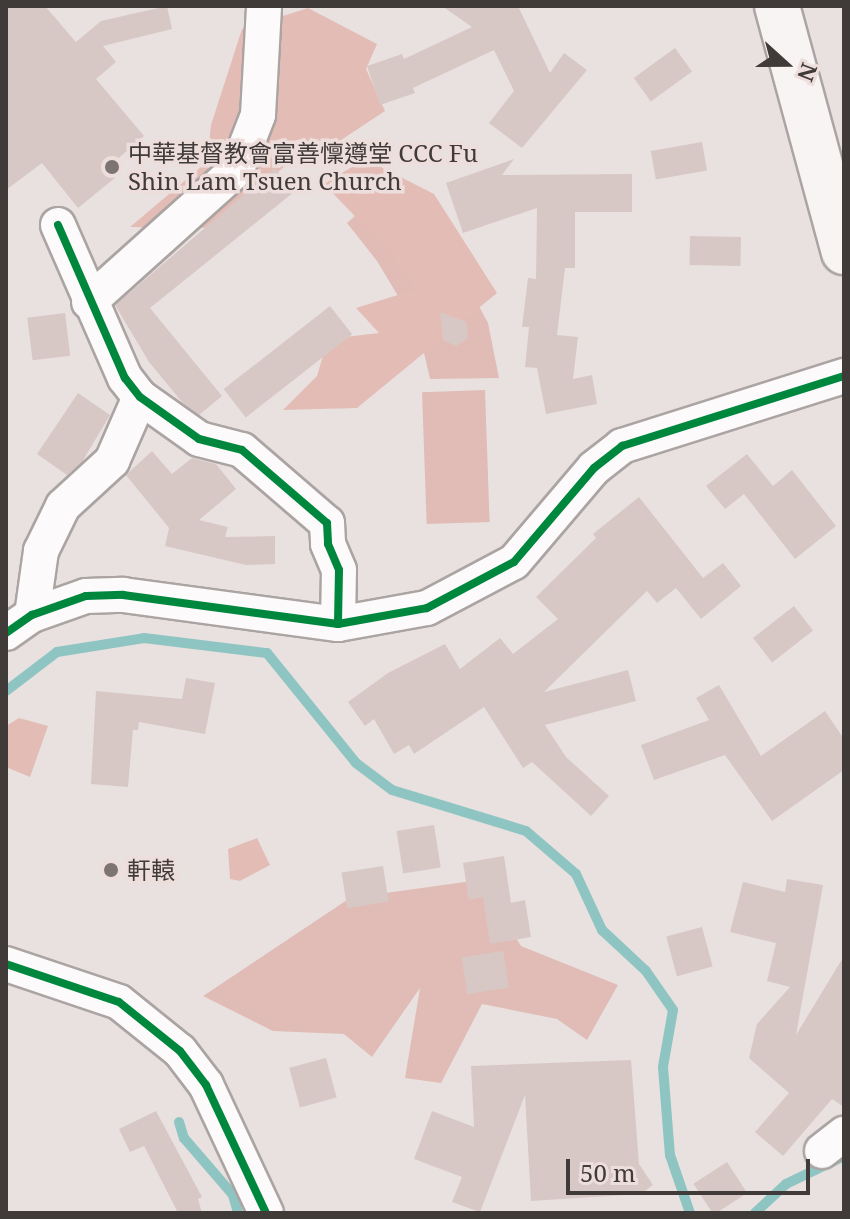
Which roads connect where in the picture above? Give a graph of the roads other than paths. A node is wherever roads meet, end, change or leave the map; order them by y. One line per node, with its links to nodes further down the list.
1 (264, 6): 5 (street)
2 (777, 6): 4 (main road)
3 (58, 225): 5 (street)
4 (844, 252)
5 (89, 302): 7 (street)
6 (844, 376): 9 (street)
7 (140, 397): 8 (street); 9 (street)
8 (19, 624): 9 (street)
9 (338, 624)
10 (6, 964): 11 (street)
11 (266, 1213)

